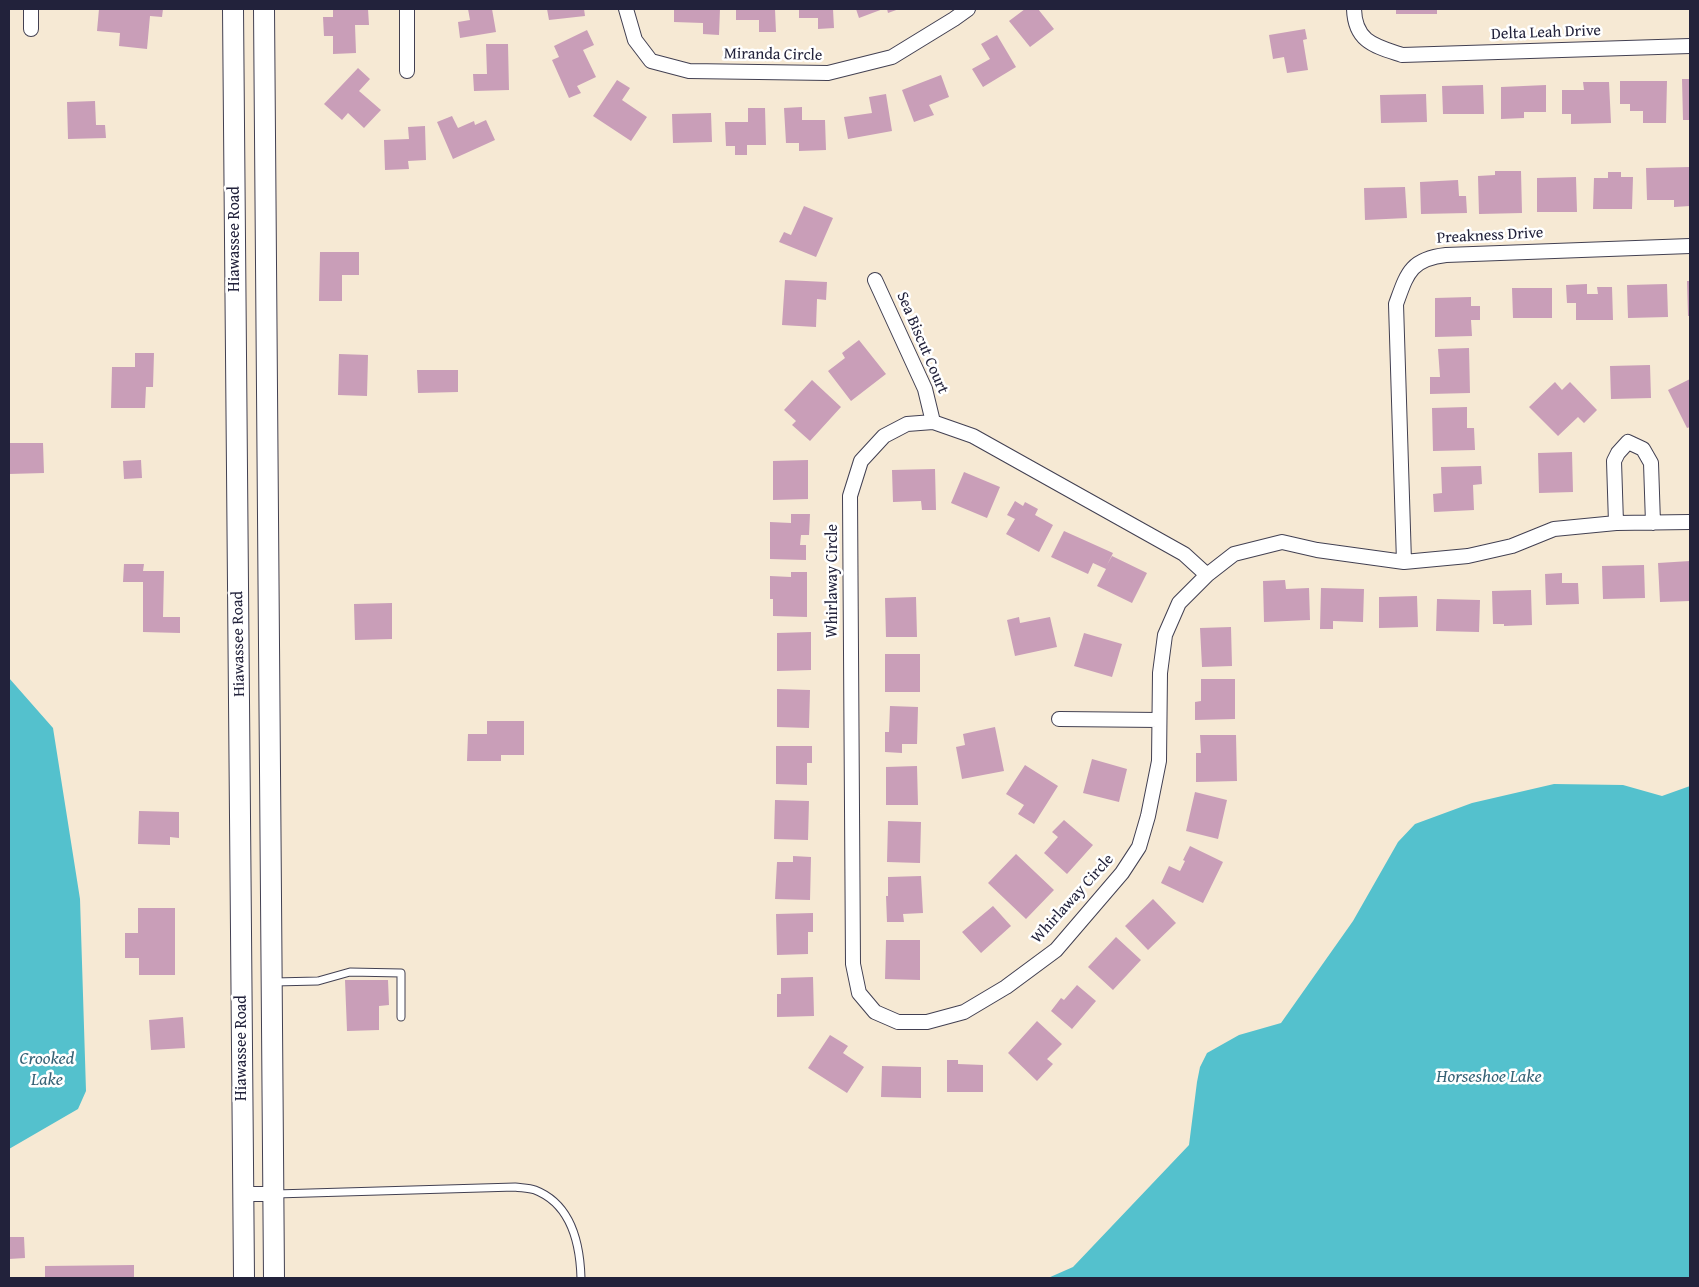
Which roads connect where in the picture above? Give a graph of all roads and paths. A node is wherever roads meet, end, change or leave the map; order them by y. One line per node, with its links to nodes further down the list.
1 (31, 9): 8 (street)
2 (233, 9): 23 (street, Hiawassee Road)
3 (264, 9): 21 (street, Hiawassee Road)
4 (407, 9): 10 (street)
5 (626, 9): 6 (street, Miranda Circle)
6 (968, 9)
7 (1354, 9): 9 (street, Delta Leah Drive)
8 (31, 29)
9 (1690, 46)
10 (407, 71)
11 (1690, 246): 17 (street, Preakness Drive)
12 (875, 280): 13 (street, Sea Biscut Court)
13 (933, 422): 18 (street, Whirlaway Circle); 20 (street, Whirlaway Circle)
14 (1690, 522): 16 (street)
15 (1616, 523): 16 (street); 16 (street); 17 (street)
16 (1653, 523)
17 (1404, 562): 18 (street)
18 (1207, 575): 20 (street, Whirlaway Circle)
19 (1060, 719): 20 (street)
20 (1159, 720)
21 (271, 982): 22 (lane); 24 (street, Hiawassee Road)
22 (401, 1017)
23 (243, 1194): 24 (street); 25 (street, Hiawassee Road)
24 (273, 1194): 26 (street, Hiawassee Road); 27 (lane)
25 (244, 1278)
26 (274, 1278)
27 (581, 1278)

